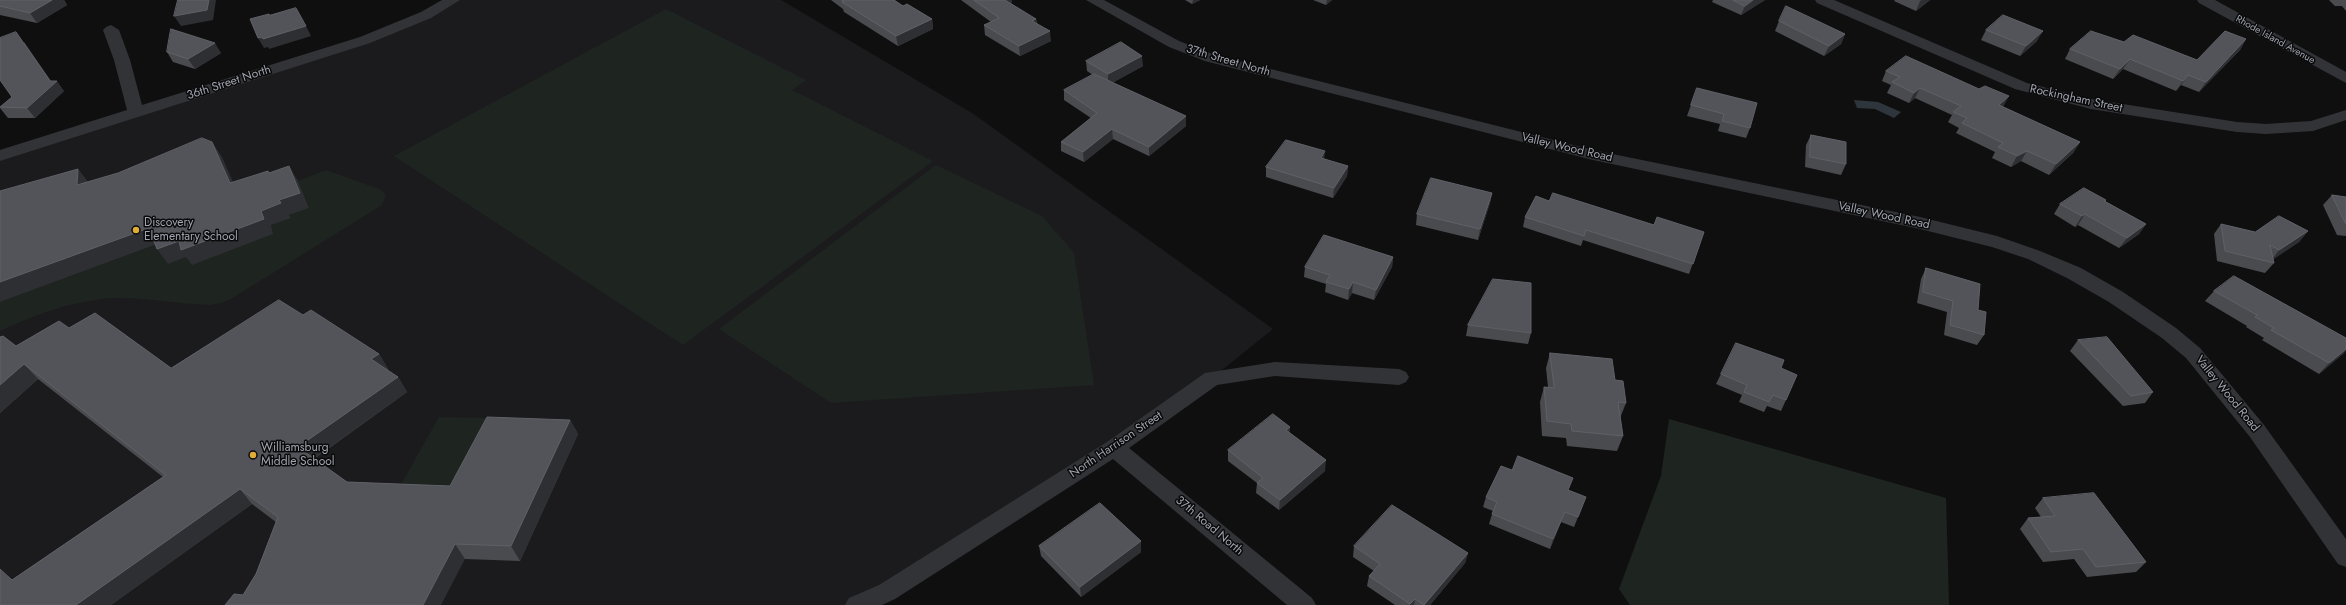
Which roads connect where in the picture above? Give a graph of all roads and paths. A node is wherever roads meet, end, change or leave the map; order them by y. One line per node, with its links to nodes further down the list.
1 (453, 0): 8 (street, 36th Street North)
2 (1093, 0): 7 (street, 37th Street North)
3 (1822, 0): 9 (street, Rockingham Street)
4 (2204, 0): 6 (street, Rhode Island Avenue)
5 (111, 30): 8 (street)
6 (2346, 78)
7 (1301, 82): 13 (street, Valley Wood Road)
8 (136, 113): 10 (street, 36th Street North)
9 (2346, 115)
10 (0, 156)
11 (1399, 377): 12 (street, North Harrison Street)
12 (1114, 448): 14 (street, North Harrison Street); 16 (street, 37th Road North)
13 (2346, 557)
14 (891, 598): 15 (street, North Harrison Street)
15 (857, 605)
16 (1304, 605)

